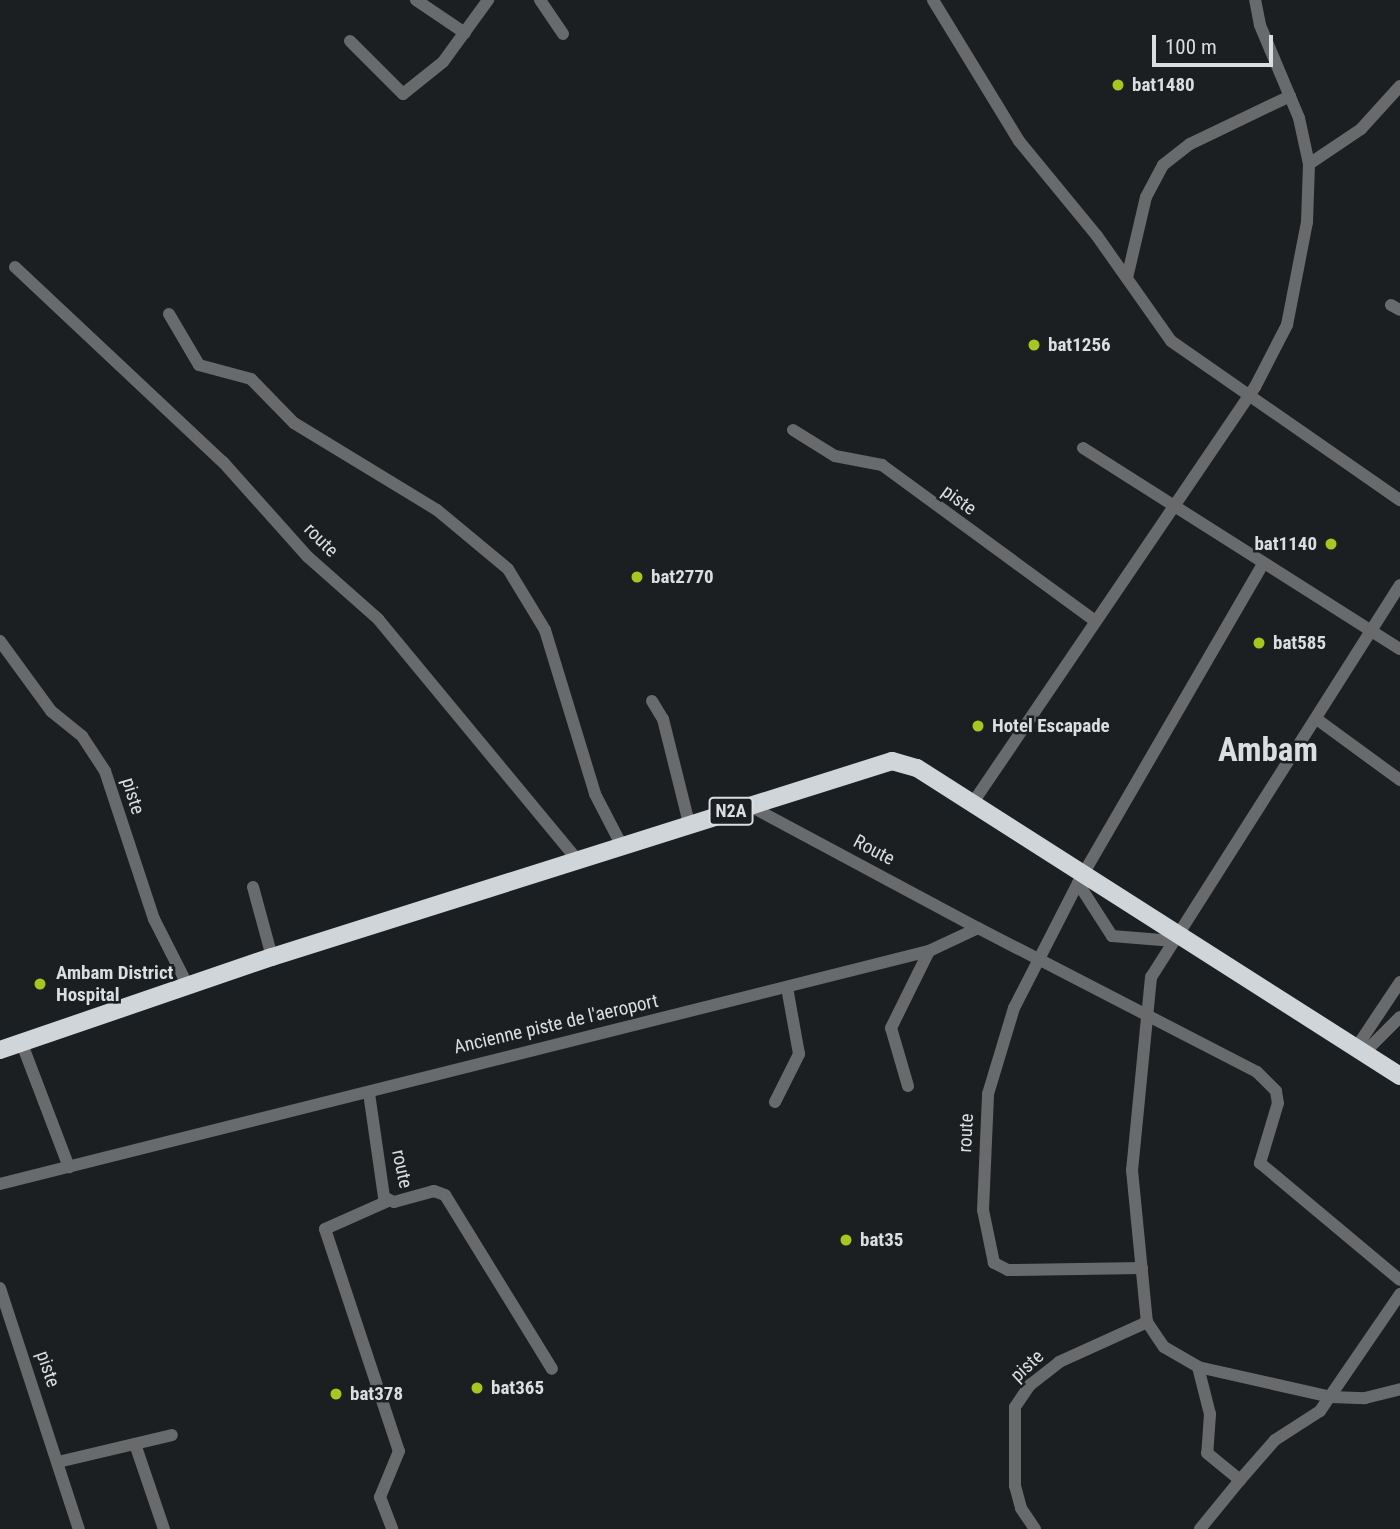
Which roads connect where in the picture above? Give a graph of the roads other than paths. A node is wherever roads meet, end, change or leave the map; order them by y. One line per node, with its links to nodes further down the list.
1 (416, 0): 6 (street)
2 (488, 0): 6 (street)
3 (540, 0): 7 (street)
4 (933, 0): 13 (street)
5 (1255, 0): 10 (street)
6 (465, 33): 8 (street)
7 (563, 34)
8 (350, 41)
9 (1400, 86): 11 (street)
10 (1290, 96): 11 (street); 13 (street)
11 (1309, 163): 15 (street)
12 (15, 267): 33 (street, route)
13 (1127, 278): 15 (street)
14 (169, 314): 32 (street)
15 (1248, 396): 18 (street); 19 (street)
16 (793, 430): 22 (street, piste)
17 (1083, 448): 19 (street)
18 (1400, 500)
19 (1170, 506): 20 (street); 22 (street)
20 (1262, 565): 23 (street); 34 (street, route)
21 (1400, 585): 23 (street)
22 (1095, 621): 29 (street)
23 (1370, 631): 25 (street); 27 (street)
24 (0, 642): 43 (street, piste)
25 (1400, 649)
26 (652, 701): 31 (street)
27 (1318, 720): 28 (street); 37 (street)
28 (1400, 780)
29 (972, 804): 30 (highway, N2A); 34 (highway, N2A)
30 (750, 806): 31 (highway, N2A); 36 (street, Route)
31 (689, 823): 32 (highway, N2A)
32 (622, 846): 33 (highway, N2A)
33 (578, 861): 39 (highway, N2A)
34 (1081, 878): 37 (highway, N2A); 37 (street); 40 (street, route)
35 (253, 887): 39 (street)
36 (978, 928): 38 (street, Ancienne piste de l'aeroport); 40 (street)
37 (1176, 939): 44 (street); 47 (highway, N2A)
38 (929, 951): 42 (street, Ancienne piste de l'aeroport); 50 (street)
39 (272, 957): 43 (highway, N2A)
40 (1040, 957): 44 (street); 56 (street, route)
41 (1400, 982): 47 (street)
42 (787, 987): 51 (street, Ancienne piste de l'aeroport); 52 (street)
43 (189, 988): 46 (highway, N2A)
44 (1143, 1013): 56 (street); 57 (street)
45 (1400, 1017): 47 (street)
46 (22, 1044): 48 (highway, N2A); 53 (street)
47 (1362, 1048): 49 (highway, N2A)
48 (0, 1050)
49 (1400, 1076)
50 (908, 1086)
51 (369, 1093): 53 (street, Ancienne piste de l'aeroport); 55 (street, route)
52 (775, 1102)
53 (69, 1167): 54 (street, Ancienne piste de l'aeroport)
54 (0, 1184)
55 (388, 1201): 62 (street, route); 71 (street)
56 (1142, 1268): 60 (street)
57 (1400, 1280)
58 (0, 1288): 67 (street, piste)
59 (1400, 1294): 64 (street)
60 (1147, 1322): 61 (street); 72 (street, piste)
61 (1198, 1367): 64 (street); 68 (street)
62 (552, 1369)
63 (1400, 1390): 64 (street)
64 (1331, 1397): 68 (street)
65 (172, 1435): 66 (street)
66 (135, 1444): 67 (street); 70 (street)
67 (58, 1462): 69 (street, piste)
68 (1240, 1480): 73 (street)
69 (79, 1529)
70 (164, 1529)
71 (392, 1529)
72 (1035, 1529)
73 (1200, 1529)

